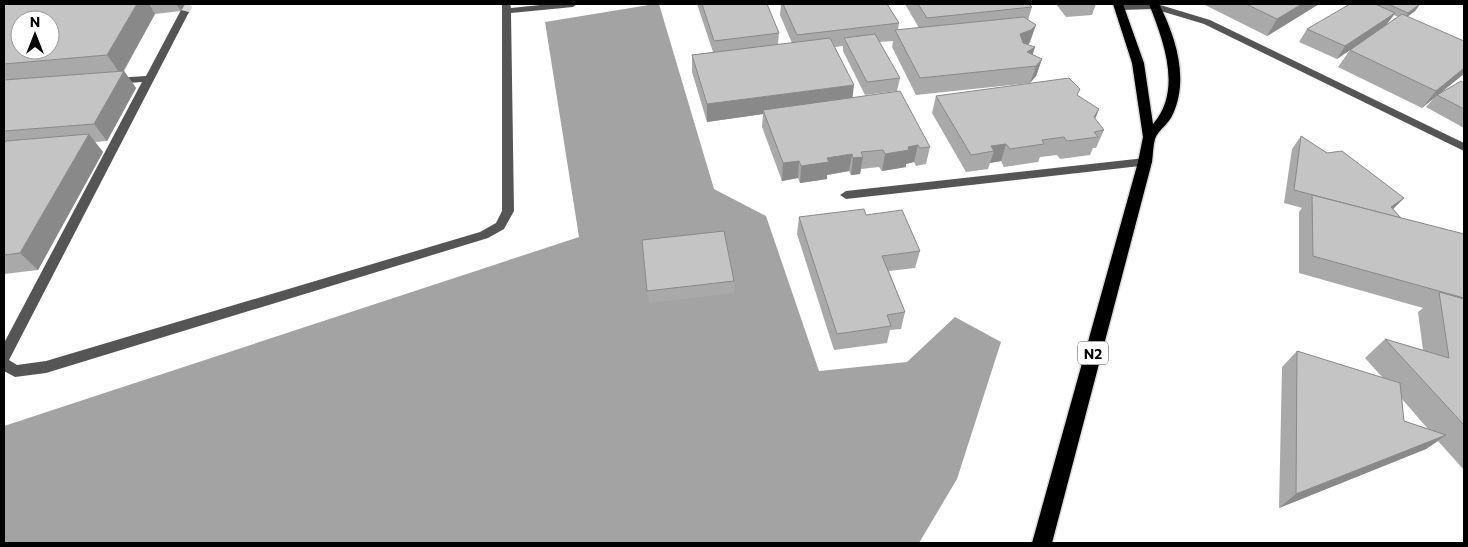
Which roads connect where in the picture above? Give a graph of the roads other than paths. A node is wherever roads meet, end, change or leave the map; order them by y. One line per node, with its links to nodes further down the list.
1 (573, 4): 4 (street)
2 (1119, 5): 3 (street); 8 (highway, N2)
3 (1155, 5): 8 (highway, N2); 9 (street)
4 (506, 7): 13 (street)
5 (184, 12): 6 (street)
6 (149, 78): 7 (street); 12 (street)
7 (102, 83)
8 (1149, 137): 10 (highway, N2)
9 (1464, 147)
10 (1145, 162): 11 (street); 14 (highway, N2)
11 (846, 195)
12 (4, 356)
13 (4, 364)
14 (1042, 543)

